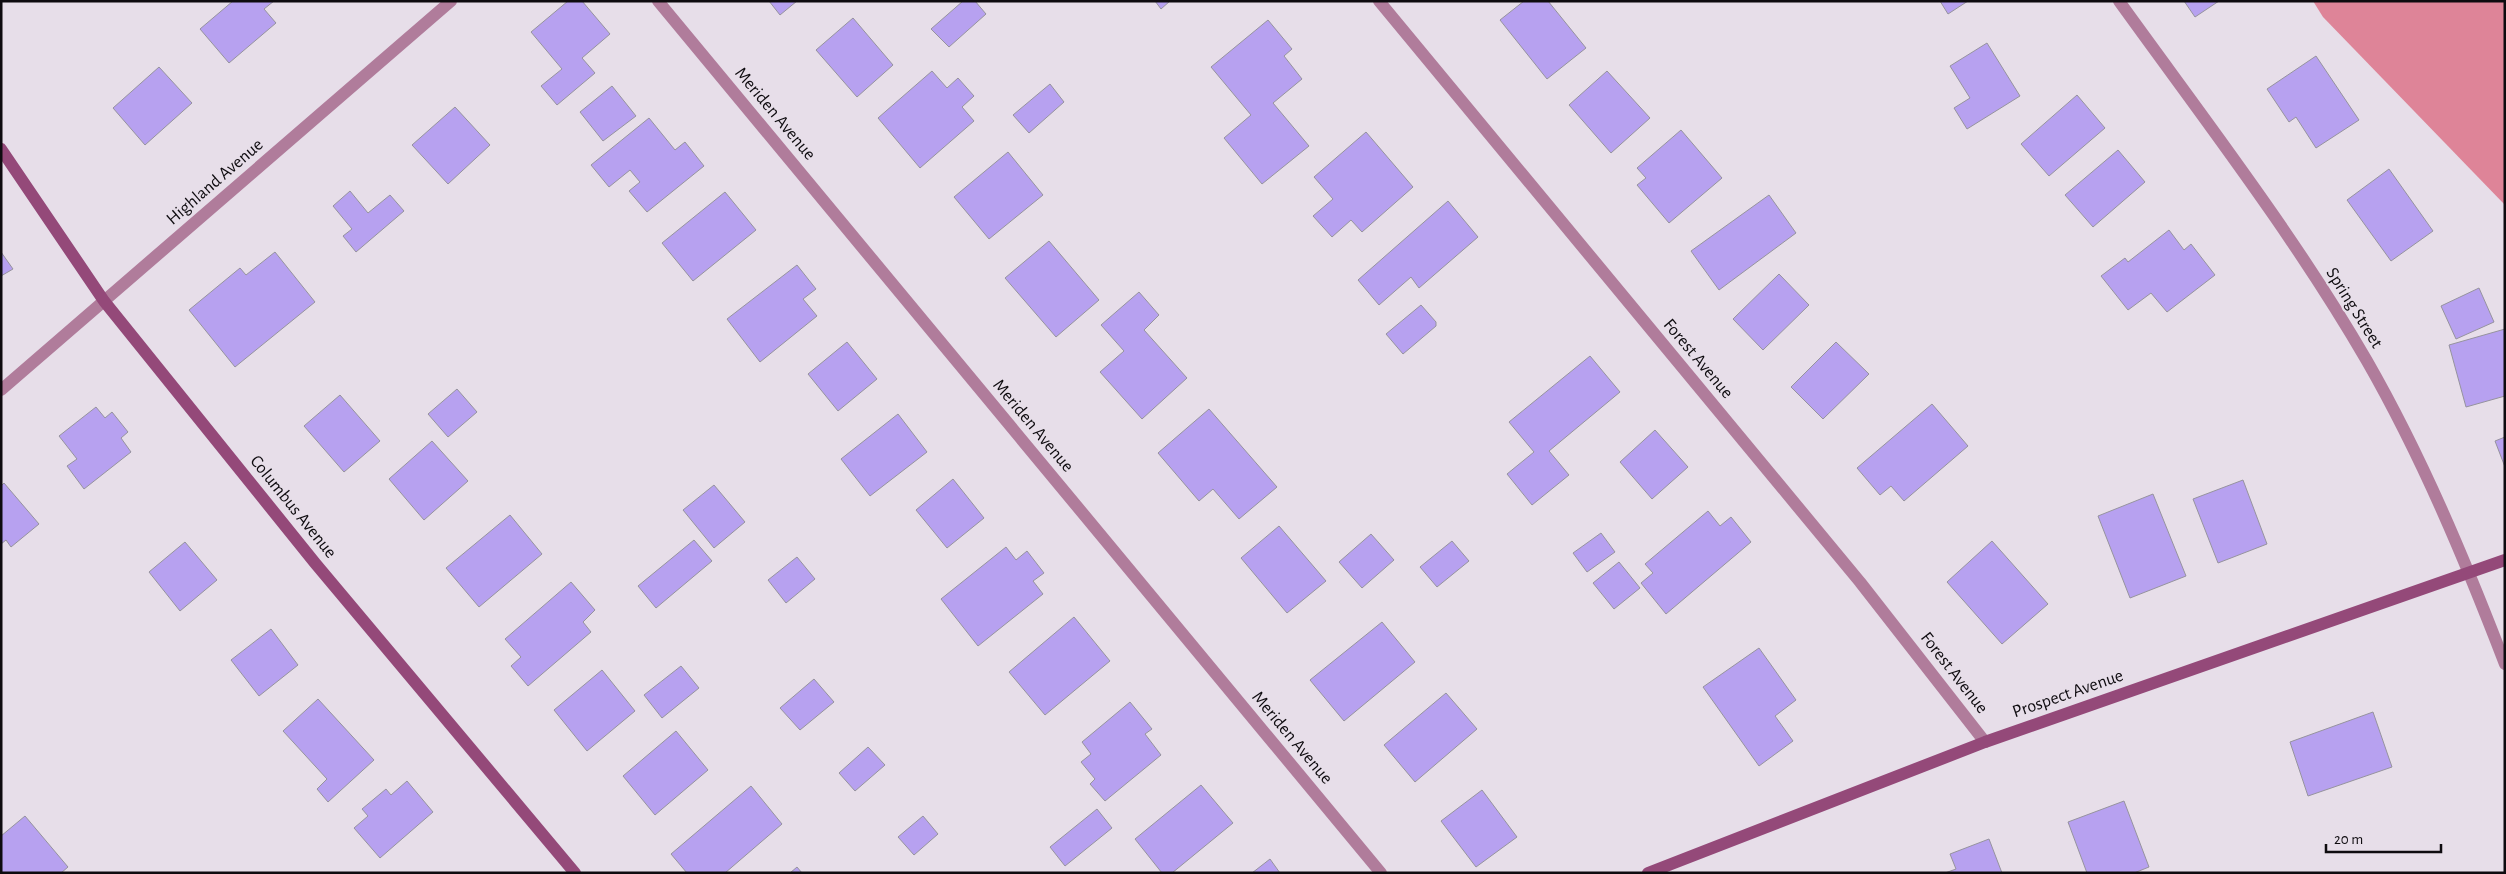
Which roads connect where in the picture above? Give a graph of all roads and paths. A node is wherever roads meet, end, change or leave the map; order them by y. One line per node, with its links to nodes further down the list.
1 (452, 1): 6 (street, Highland Avenue)
2 (658, 1): 13 (street, Meriden Avenue)
3 (1379, 1): 11 (street, Forest Avenue)
4 (2119, 1): 9 (street, Spring Street)
5 (1, 149): 6 (street, Columbus Avenue)
6 (104, 301): 7 (street, Highland Avenue); 12 (street, Columbus Avenue)
7 (1, 390)
8 (2505, 560): 9 (street, Prospect Avenue)
9 (2470, 572): 10 (street, Spring Street); 11 (street, Prospect Avenue)
10 (2505, 664)
11 (1985, 742): 14 (street, Prospect Avenue)
12 (575, 873)
13 (1381, 873)
14 (1648, 873)

